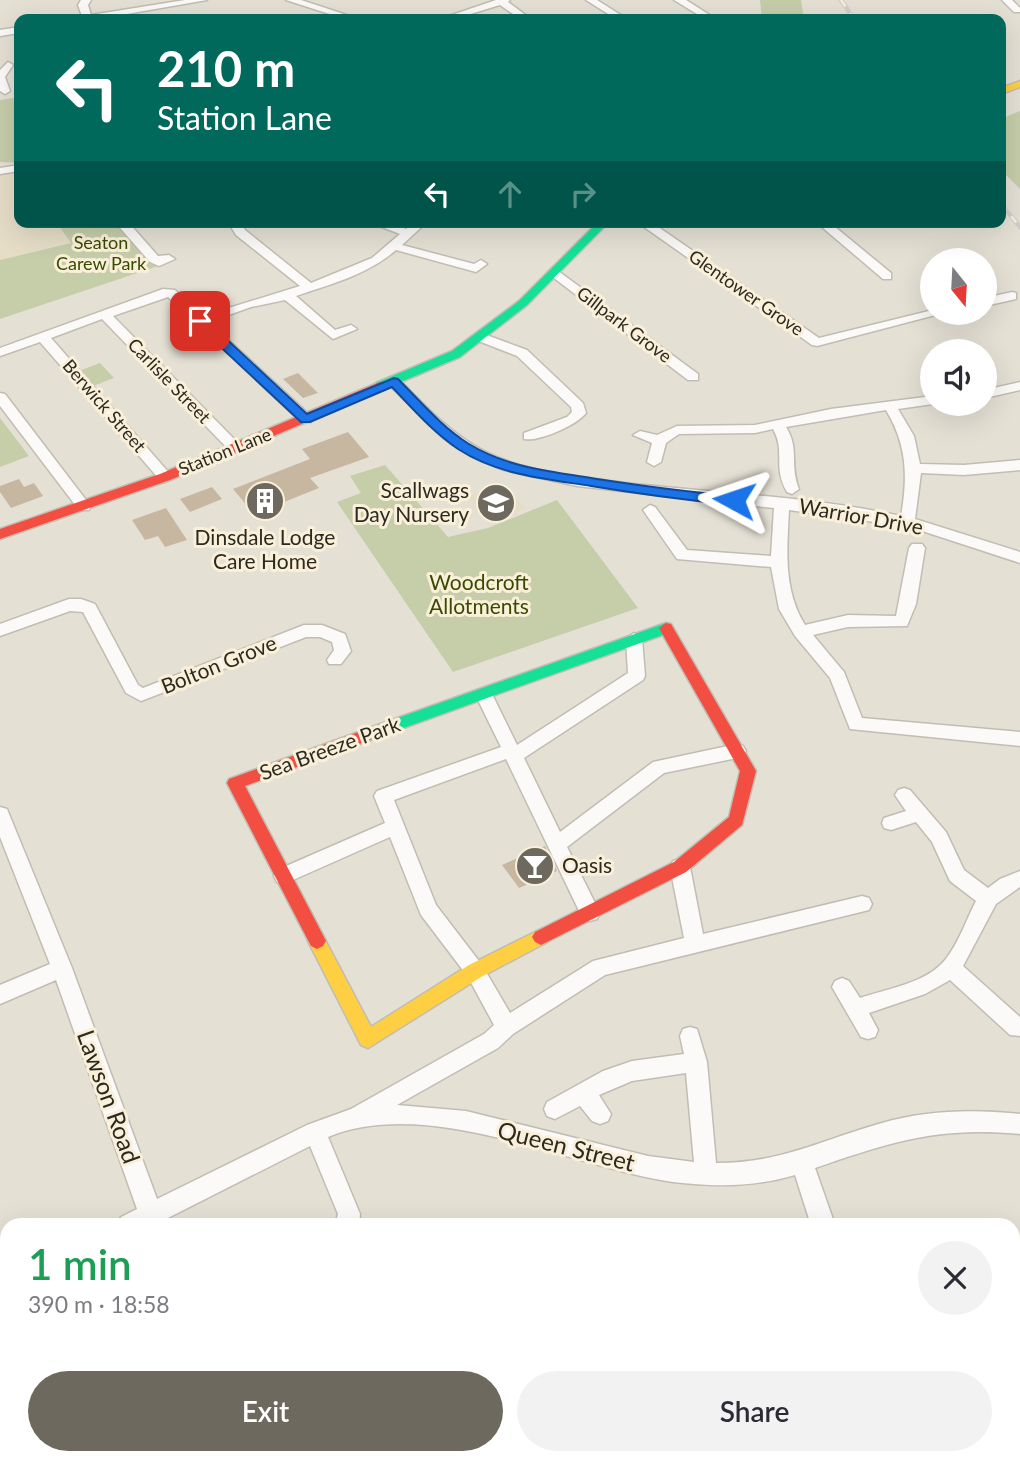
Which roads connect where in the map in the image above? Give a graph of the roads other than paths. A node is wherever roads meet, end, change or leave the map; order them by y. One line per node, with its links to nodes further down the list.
1 (202, 0): 7 (street)
2 (291, 0): 8 (street)
3 (470, 0): 10 (street)
4 (591, 0): 16 (street)
5 (679, 0): 17 (street)
6 (1007, 0): 11 (street)
7 (188, 1): 12 (street)
8 (306, 1): 13 (street)
9 (503, 1): 10 (street); 15 (street)
10 (481, 8): 14 (street)
11 (1017, 10)
12 (112, 14)
13 (341, 14)
14 (461, 14)
15 (520, 14)
16 (613, 14)
17 (701, 14)
18 (4, 65): 19 (street)
19 (5, 91)
20 (126, 228): 29 (street)
21 (238, 228): 33 (street)
22 (393, 228): 27 (street)
23 (414, 228): 27 (street)
24 (598, 228): 31 (street, Station Lane)
25 (652, 228): 38 (street, Glentower Grove)
26 (829, 228): 32 (street)
27 (408, 233): 28 (street)
28 (394, 246): 30 (street); 33 (street)
29 (169, 259)
30 (481, 264)
31 (554, 272): 42 (street, Station Lane); 45 (street, Gillpark Grove)
32 (887, 276)
33 (310, 288): 34 (street)
34 (287, 295): 39 (street); 40 (street)
35 (1012, 296): 36 (street)
36 (998, 299)
37 (104, 314): 39 (street); 41 (street); 57 (street, Carlisle Street)
38 (920, 317)
39 (200, 321): 52 (street)
40 (351, 329)
41 (42, 336): 43 (street); 63 (street, Berwick Street)
42 (481, 337): 46 (street, Station Lane); 55 (street)
43 (0, 352)
44 (1005, 376): 47 (street)
45 (693, 377)
46 (394, 382): 52 (street, Station Lane); 65 (street, Warrior Drive)
47 (1019, 387): 48 (street)
48 (997, 392)
49 (0, 397): 66 (street)
50 (920, 402): 51 (street)
51 (891, 405): 53 (street); 60 (street)
52 (306, 419): 57 (street, Station Lane)
53 (778, 426): 56 (street); 62 (street)
54 (640, 435): 56 (street)
55 (529, 436)
56 (659, 440): 58 (street)
57 (235, 448): 63 (street, Station Lane)
58 (654, 462)
59 (1020, 465): 60 (street)
60 (915, 468): 68 (street)
61 (766, 470): 62 (street)
62 (785, 471): 64 (street)
63 (165, 477): 66 (street, Station Lane)
64 (792, 489)
65 (782, 504): 68 (street, Warrior Drive); 72 (street)
66 (84, 507): 69 (street, Station Lane)
67 (650, 510): 72 (street)
68 (907, 522): 71 (street, Warrior Drive)
69 (0, 534)
70 (917, 548): 74 (street)
71 (1020, 558)
72 (778, 562): 74 (street)
73 (0, 631): 76 (street, Bolton Grove)
74 (801, 632): 78 (street)
75 (634, 639): 77 (street, Sea Breeze Park); 79 (street, Sea Breeze Park); 80 (street)
76 (335, 660)
77 (484, 694): 80 (street); 88 (street, Sea Breeze Park)
78 (1020, 739)
79 (737, 751): 86 (street); 87 (street, Sea Breeze Park)
80 (512, 753): 85 (street); 86 (street)
81 (904, 795): 83 (street)
82 (0, 814): 94 (street, Lawson Road)
83 (919, 814): 84 (street); 90 (street)
84 (891, 824)
85 (395, 827): 88 (street); 96 (street)
86 (557, 844): 92 (street)
87 (680, 867): 92 (street, Sea Breeze Park); 93 (street)
88 (284, 876): 96 (street, Sea Breeze Park)
89 (1020, 878): 90 (street)
90 (987, 898): 95 (street)
91 (862, 904): 93 (street)
92 (590, 913): 96 (street, Sea Breeze Park)
93 (695, 944): 100 (street)
94 (62, 968): 98 (street); 113 (street, Lawson Road)
95 (951, 968): 99 (street); 101 (street)
96 (475, 971): 100 (street)
97 (842, 987): 99 (street)
98 (0, 995)
99 (855, 1009): 102 (street)
100 (506, 1027): 108 (street)
101 (1017, 1028)
102 (868, 1030)
103 (690, 1036): 104 (street)
104 (696, 1062): 105 (street); 112 (street)
105 (583, 1092): 106 (street); 107 (street)
106 (555, 1108)
107 (600, 1114)
108 (351, 1119): 110 (street, Queen Street); 112 (street, Queen Street)
109 (1020, 1124): 111 (street, Queen Street)
110 (316, 1132): 114 (street, Queen Street); 115 (street)
111 (802, 1163): 112 (street, Queen Street); 116 (street)
112 (706, 1175)
113 (152, 1218)
114 (157, 1218)
115 (348, 1218)
116 (821, 1218)

